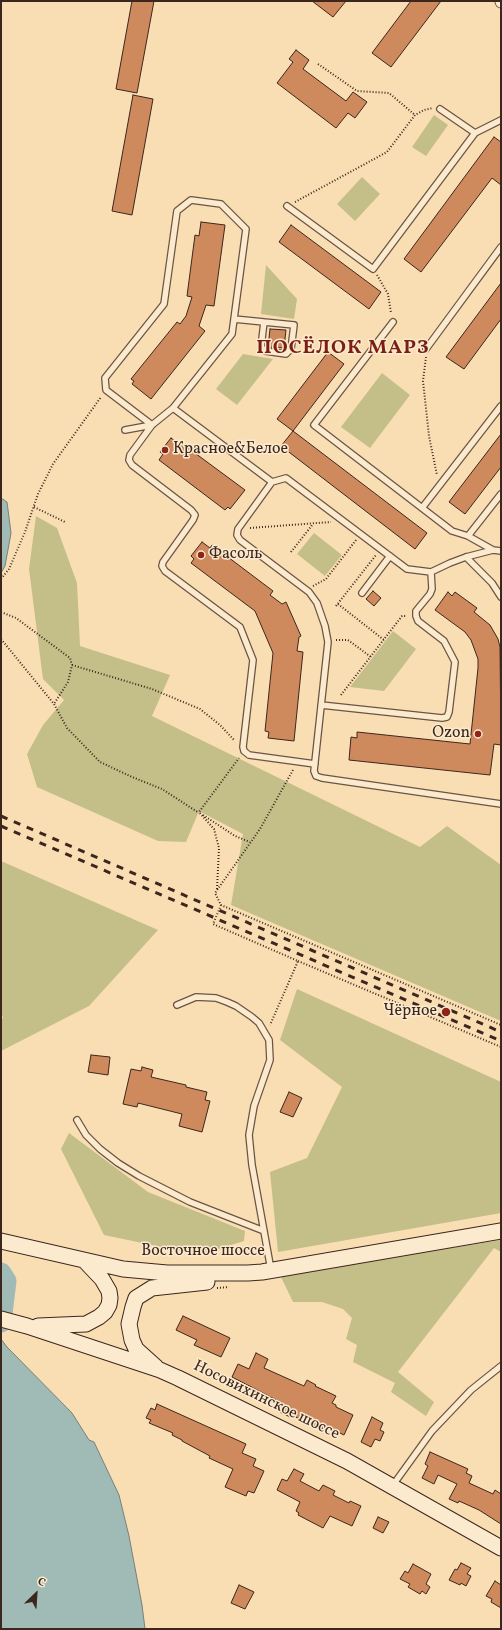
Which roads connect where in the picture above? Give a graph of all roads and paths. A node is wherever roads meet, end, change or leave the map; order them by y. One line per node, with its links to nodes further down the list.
1 (318, 64): 3 (path)
2 (440, 109): 3 (path); 5 (lane)
3 (415, 115): 6 (path)
4 (501, 120): 5 (lane)
5 (476, 133): 8 (lane)
6 (287, 206): 8 (lane)
7 (501, 247): 12 (lane)
8 (373, 269): 11 (path)
9 (234, 319): 10 (lane); 13 (lane); 15 (lane)
10 (264, 322): 10 (lane)
11 (393, 322): 22 (lane)
12 (426, 349): 19 (path)
13 (106, 390): 16 (lane); 21 (path)
14 (501, 406): 19 (lane)
15 (173, 408): 16 (lane); 18 (lane)
16 (152, 425): 17 (lane); 50 (lane)
17 (126, 430)
18 (272, 482): 26 (lane); 33 (lane)
19 (440, 485): 22 (lane)
20 (501, 494): 27 (lane)
21 (34, 506): 23 (path); 36 (path)
22 (422, 508): 27 (lane)
23 (65, 522)
24 (335, 522): 25 (path)
25 (313, 524): 26 (path); 31 (path)
26 (238, 529): 37 (lane)
27 (468, 536): 29 (lane)
28 (356, 539): 37 (path)
29 (492, 550): 30 (lane); 34 (lane)
30 (501, 551)
31 (291, 552)
32 (376, 554): 43 (path)
33 (390, 556): 35 (lane); 38 (lane)
34 (466, 557): 35 (lane); 39 (lane)
35 (431, 572): 41 (lane)
36 (1, 579)
37 (306, 590): 44 (lane)
38 (362, 593)
39 (501, 597)
40 (1, 612): 46 (path)
41 (416, 616): 43 (path); 49 (lane)
42 (1, 639): 48 (path)
43 (384, 640): 45 (path)
44 (328, 642): 45 (path); 49 (lane)
45 (371, 657): 47 (path)
46 (72, 665): 48 (path); 50 (path)
47 (341, 695)
48 (54, 704): 54 (path)
49 (321, 705): 52 (lane)
50 (244, 751): 51 (lane); 54 (path)
51 (297, 761): 52 (lane); 55 (path)
52 (315, 764): 53 (lane)
53 (501, 804)
54 (199, 812): 55 (path); 56 (path)
55 (250, 842): 56 (path)
56 (217, 891): 57 (path)
57 (221, 905): 58 (path); 60 (path)
58 (298, 961): 61 (path); 62 (path)
59 (177, 1005): 61 (lane)
60 (501, 1025)
61 (266, 1035): 64 (lane)
62 (501, 1047)
63 (77, 1120): 64 (lane)
64 (264, 1231): 68 (lane)
65 (501, 1231): 68 (main road, Восточное шоссе)
66 (6, 1242): 67 (main road, Восточное шоссе)
67 (85, 1261): 69 (main road, Восточное шоссе); 73 (main road)
68 (271, 1271): 69 (main road, Восточное шоссе)
69 (248, 1273): 75 (main road)
70 (232, 1287): 71 (path)
71 (217, 1288)
72 (1, 1319): 73 (main road, Носовихинское шоссе)
73 (27, 1326): 75 (main road, Носовихинское шоссе)
74 (501, 1366): 76 (lane)
75 (160, 1370): 76 (main road, Носовихинское шоссе)
76 (393, 1486): 77 (main road, Носовихинское шоссе)
77 (501, 1548)

